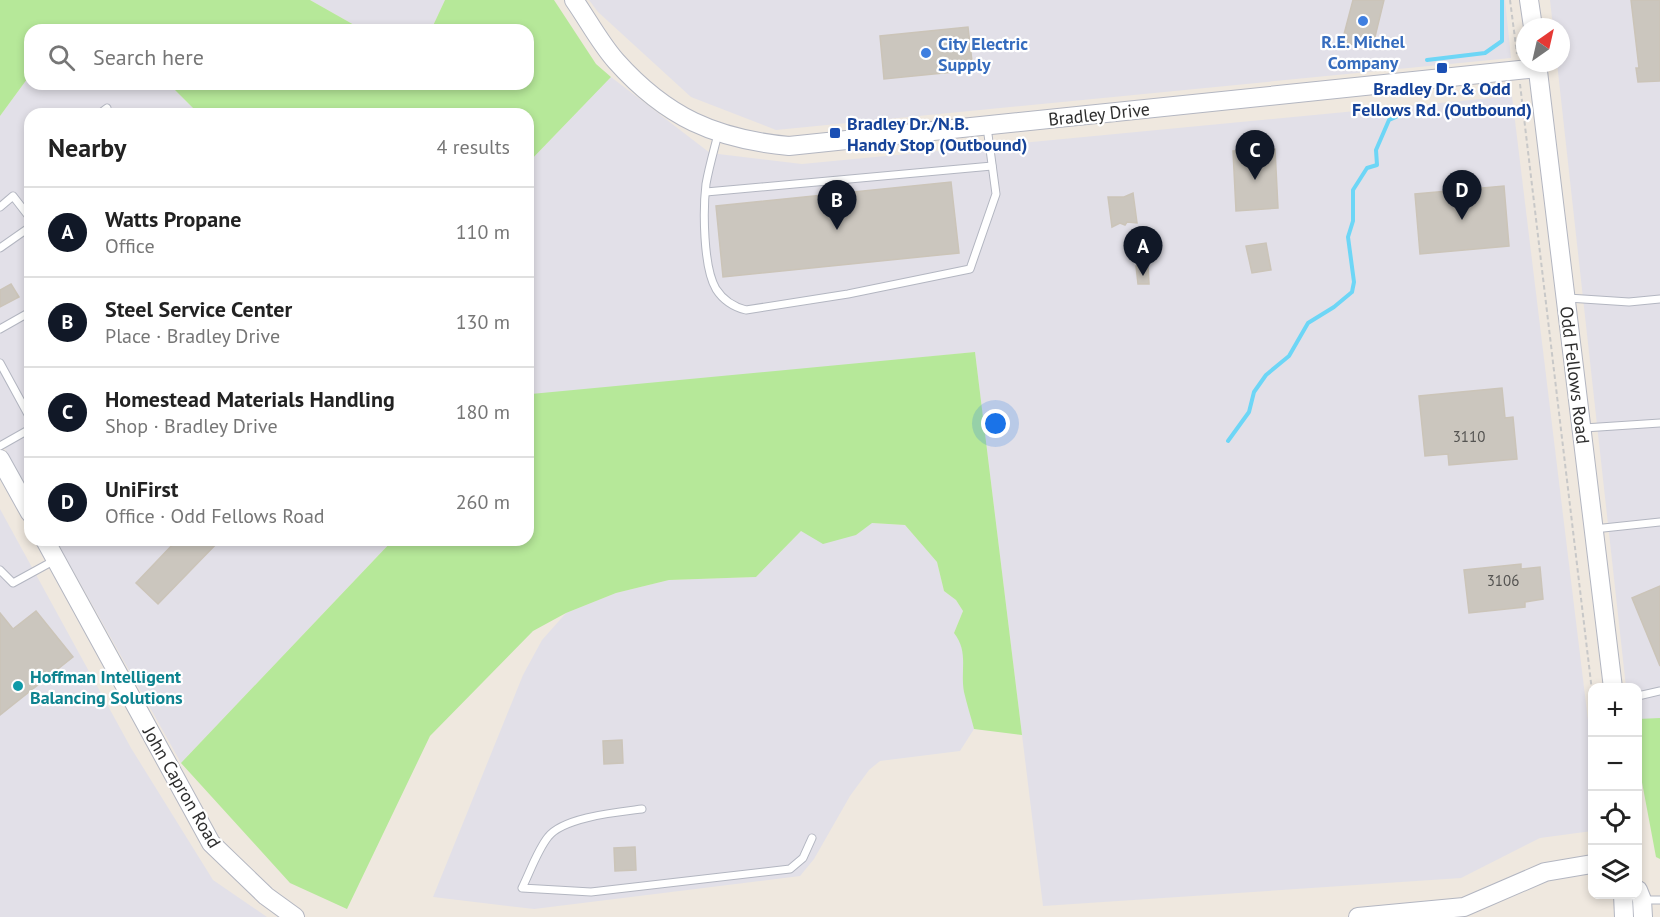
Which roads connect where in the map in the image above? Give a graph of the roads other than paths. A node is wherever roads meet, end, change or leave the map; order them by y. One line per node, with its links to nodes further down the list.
1 (574, 0): 7 (street, Bradley Drive)
2 (1529, 0): 3 (street)
3 (1532, 18)
4 (1516, 68): 6 (street, Bradley Drive)
5 (1539, 72): 14 (street, Odd Fellows Road)
6 (987, 126): 7 (street, Bradley Drive); 8 (lane)
7 (718, 134): 9 (lane)
8 (992, 166): 9 (lane); 9 (lane)
9 (705, 192)
10 (0, 207): 11 (lane)
11 (24, 210)
12 (24, 231): 13 (lane)
13 (0, 248)
14 (1565, 298): 15 (lane); 21 (street, Odd Fellows Road)
15 (1660, 299)
16 (24, 315): 17 (lane)
17 (0, 329)
18 (0, 363): 19 (lane)
19 (24, 407)
20 (1660, 423): 21 (lane)
21 (1581, 428): 27 (street, Odd Fellows Road)
22 (24, 433): 23 (lane)
23 (0, 446)
24 (0, 459): 25 (street)
25 (24, 502)
26 (1660, 522): 27 (lane)
27 (1594, 529): 31 (street, Odd Fellows Road)
28 (48, 546): 29 (street, John Capron Road)
29 (55, 559): 30 (lane); 38 (street, John Capron Road)
30 (0, 570)
31 (1613, 683)
32 (1660, 692): 33 (lane)
33 (1642, 695)
34 (642, 809): 35 (lane)
35 (812, 838)
36 (1588, 865): 39 (street)
37 (1623, 899): 40 (street)
38 (295, 917)
39 (1358, 917)
40 (1624, 917)

